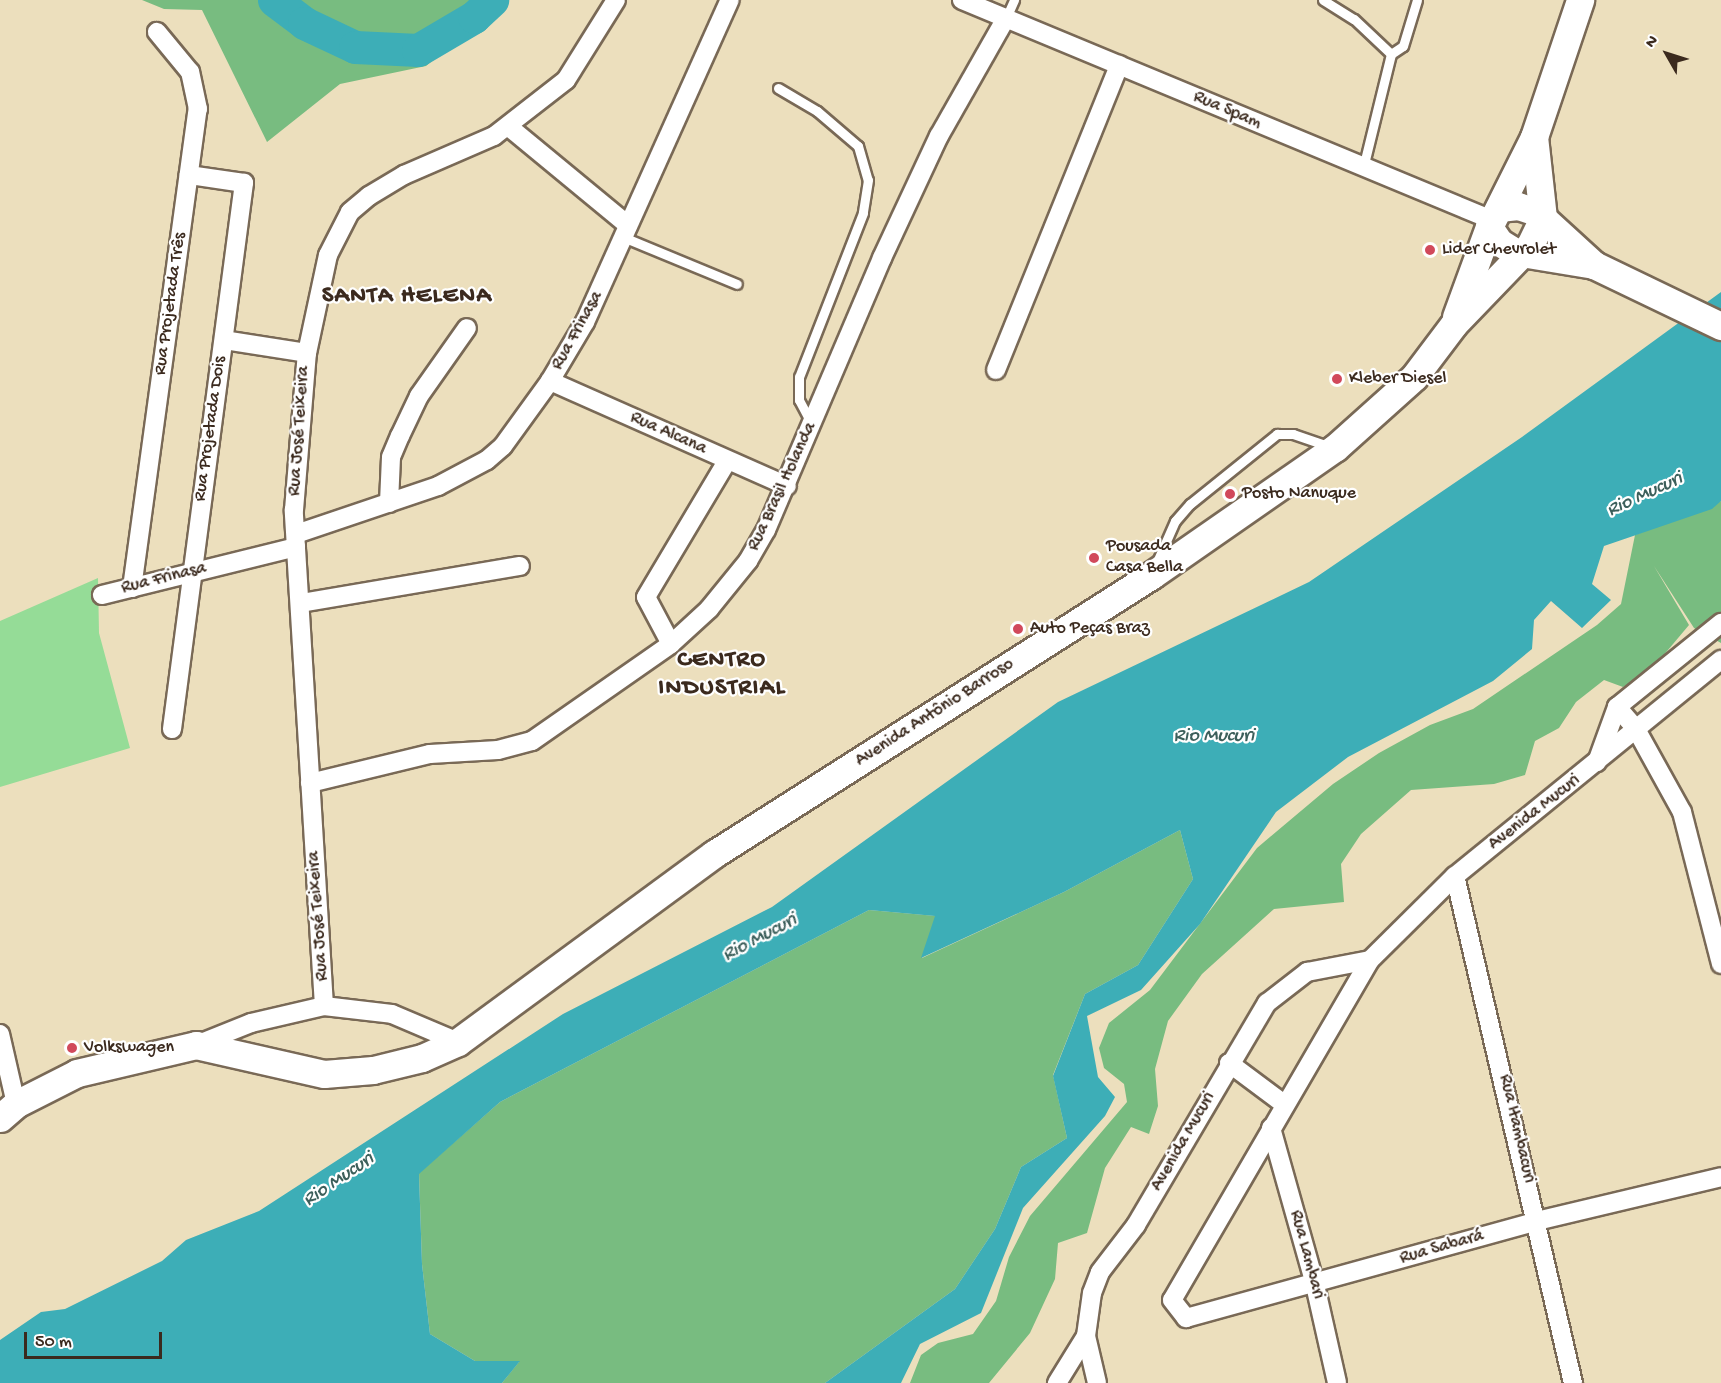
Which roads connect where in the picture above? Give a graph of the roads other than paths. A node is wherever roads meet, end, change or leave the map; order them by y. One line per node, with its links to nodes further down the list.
1 (616, 0): 13 (street, Rua José Teixeira)
2 (730, 0): 18 (street, Rua Frinasa)
3 (962, 0): 8 (street, Rua Spam)
4 (1014, 0): 8 (lane)
5 (1323, 0): 10 (lane)
6 (1417, 0): 10 (lane)
7 (1580, 0): 14 (main road, Avenida Antônio Barroso)
8 (1006, 18): 11 (street, Rua Spam); 29 (street, Rua Brasil Holanda)
9 (157, 32): 16 (street, Rua Projetada Três)
10 (1391, 54): 15 (lane)
11 (1119, 65): 15 (street, Rua Spam); 27 (street)
12 (778, 87): 29 (lane)
13 (509, 127): 18 (street); 26 (street, Rua José Teixeira)
14 (1534, 137): 17 (main road, Avenida Antônio Barroso); 19 (main road)
15 (1363, 169): 17 (street, Rua Spam)
16 (189, 175): 25 (street, Rua Projetada Dois); 38 (street, Rua Projetada Três)
17 (1494, 218): 19 (main road); 19 (main road); 22 (main road, Avenida Antônio Barroso)
18 (626, 231): 21 (lane); 28 (street, Rua Frinasa)
19 (1534, 236): 20 (main road); 20 (main road); 22 (main road, Avenida Antônio Barroso)
20 (1594, 265): 23 (main road)
21 (737, 284)
22 (1454, 324): 30 (main road, Avenida Antônio Barroso)
23 (1721, 326)
24 (467, 328): 33 (street)
25 (224, 340): 26 (street); 36 (street, Rua Projetada Dois)
26 (307, 352): 34 (street, Rua José Teixeira)
27 (996, 370)
28 (550, 381): 31 (street, Rua Alcana); 33 (street, Rua Frinasa)
29 (813, 425): 32 (street, Rua Brasil Holanda)
30 (1335, 448): 37 (main road, Avenida Antônio Barroso); 37 (lane)
31 (727, 461): 32 (street, Rua Alcana); 42 (street)
32 (787, 486): 42 (street, Rua Brasil Holanda)
33 (389, 503): 34 (street, Rua Frinasa)
34 (296, 540): 36 (street, Rua Frinasa); 40 (street, Rua José Teixeira)
35 (520, 566): 40 (street)
36 (191, 572): 38 (street, Rua Frinasa); 45 (street, Rua Projetada Dois)
37 (1152, 574): 54 (main road, Avenida Antônio Barroso)
38 (132, 588): 39 (street, Rua Frinasa)
39 (102, 595)
40 (301, 603): 48 (street, Rua José Teixeira)
41 (1721, 623): 44 (street)
42 (671, 644): 48 (street, Rua Brasil Holanda)
43 (1721, 660): 46 (street, Avenida Mucuri)
44 (1617, 707): 46 (street); 47 (street, Avenida Mucuri)
45 (172, 729)
46 (1636, 729): 47 (street, Avenida Mucuri); 51 (street)
47 (1596, 764): 49 (street, Avenida Mucuri)
48 (310, 783): 52 (street, Rua José Teixeira)
49 (1455, 876): 50 (street, Avenida Mucuri); 61 (street, Rua Itambacuri)
50 (1370, 960): 56 (street, Avenida Mucuri); 57 (street, Avenida Mucuri)
51 (1721, 964)
52 (324, 1006): 54 (street); 55 (street)
53 (0, 1034): 58 (street)
54 (458, 1042): 55 (main road, Avenida Antônio Barroso)
55 (196, 1045): 58 (main road)
56 (1229, 1063): 57 (street); 64 (street, Avenida Mucuri)
57 (1284, 1104): 59 (street, Avenida Mucuri)
58 (8, 1111)
59 (1271, 1128): 62 (street, Rua Lambari); 63 (street, Avenida Mucuri)
60 (1721, 1177): 61 (street, Rua Sabará)
61 (1538, 1221): 62 (street, Rua Sabará); 68 (street, Rua Itambacuri)
62 (1315, 1285): 63 (street, Rua Sabará); 67 (street, Rua Lambari)
63 (1172, 1300)
64 (1086, 1336): 65 (street, Avenida Mucuri); 66 (street)
65 (1056, 1383)
66 (1097, 1383)
67 (1337, 1383)
68 (1573, 1383)

